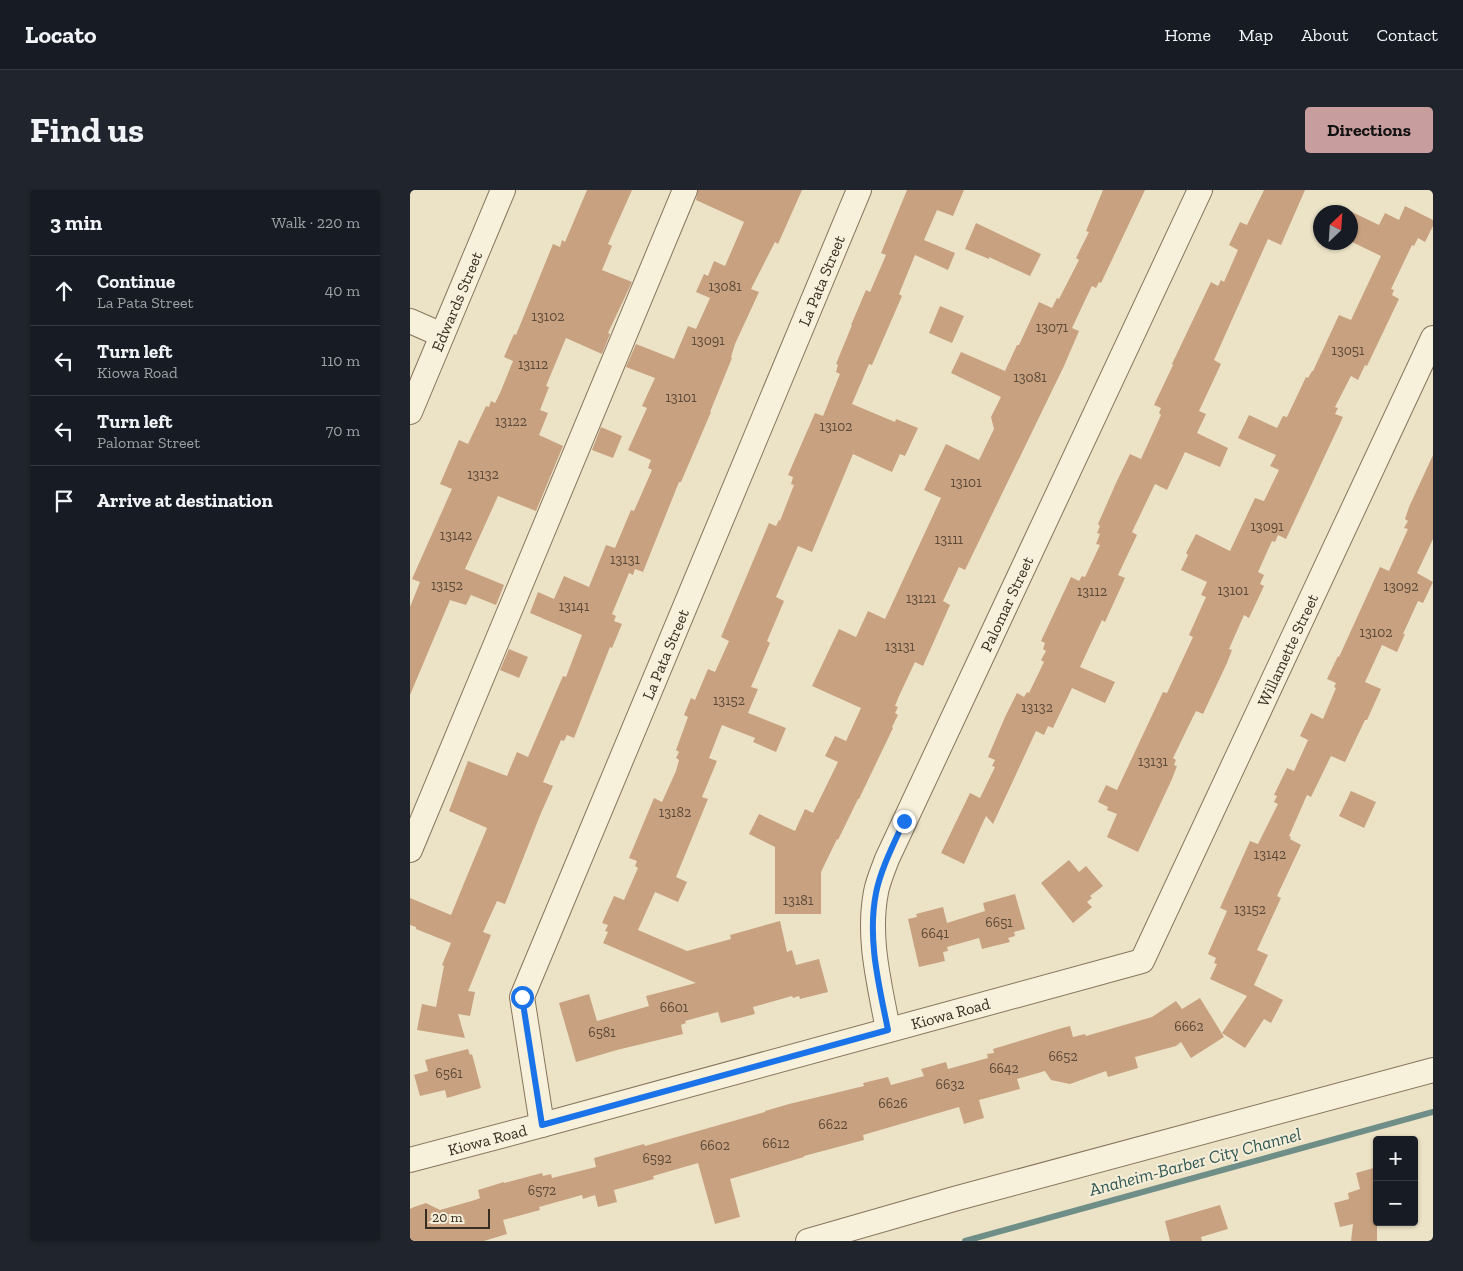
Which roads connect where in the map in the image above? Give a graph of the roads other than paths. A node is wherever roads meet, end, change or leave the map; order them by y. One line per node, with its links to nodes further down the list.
1 (502, 190): 6 (street, Edwards Street)
2 (685, 190): 9 (street)
3 (859, 190): 13 (street, La Pata Street)
4 (1200, 190): 11 (street, Palomar Street)
5 (410, 321): 6 (street)
6 (442, 335): 8 (street, Edwards Street)
7 (1433, 338): 10 (street, Willamette Street)
8 (410, 412)
9 (410, 850)
10 (1142, 961): 11 (street, Kiowa Road)
11 (888, 1030): 13 (street, Kiowa Road)
12 (1433, 1070): 15 (street)
13 (542, 1125): 14 (street, Kiowa Road)
14 (410, 1160)
15 (808, 1241)

